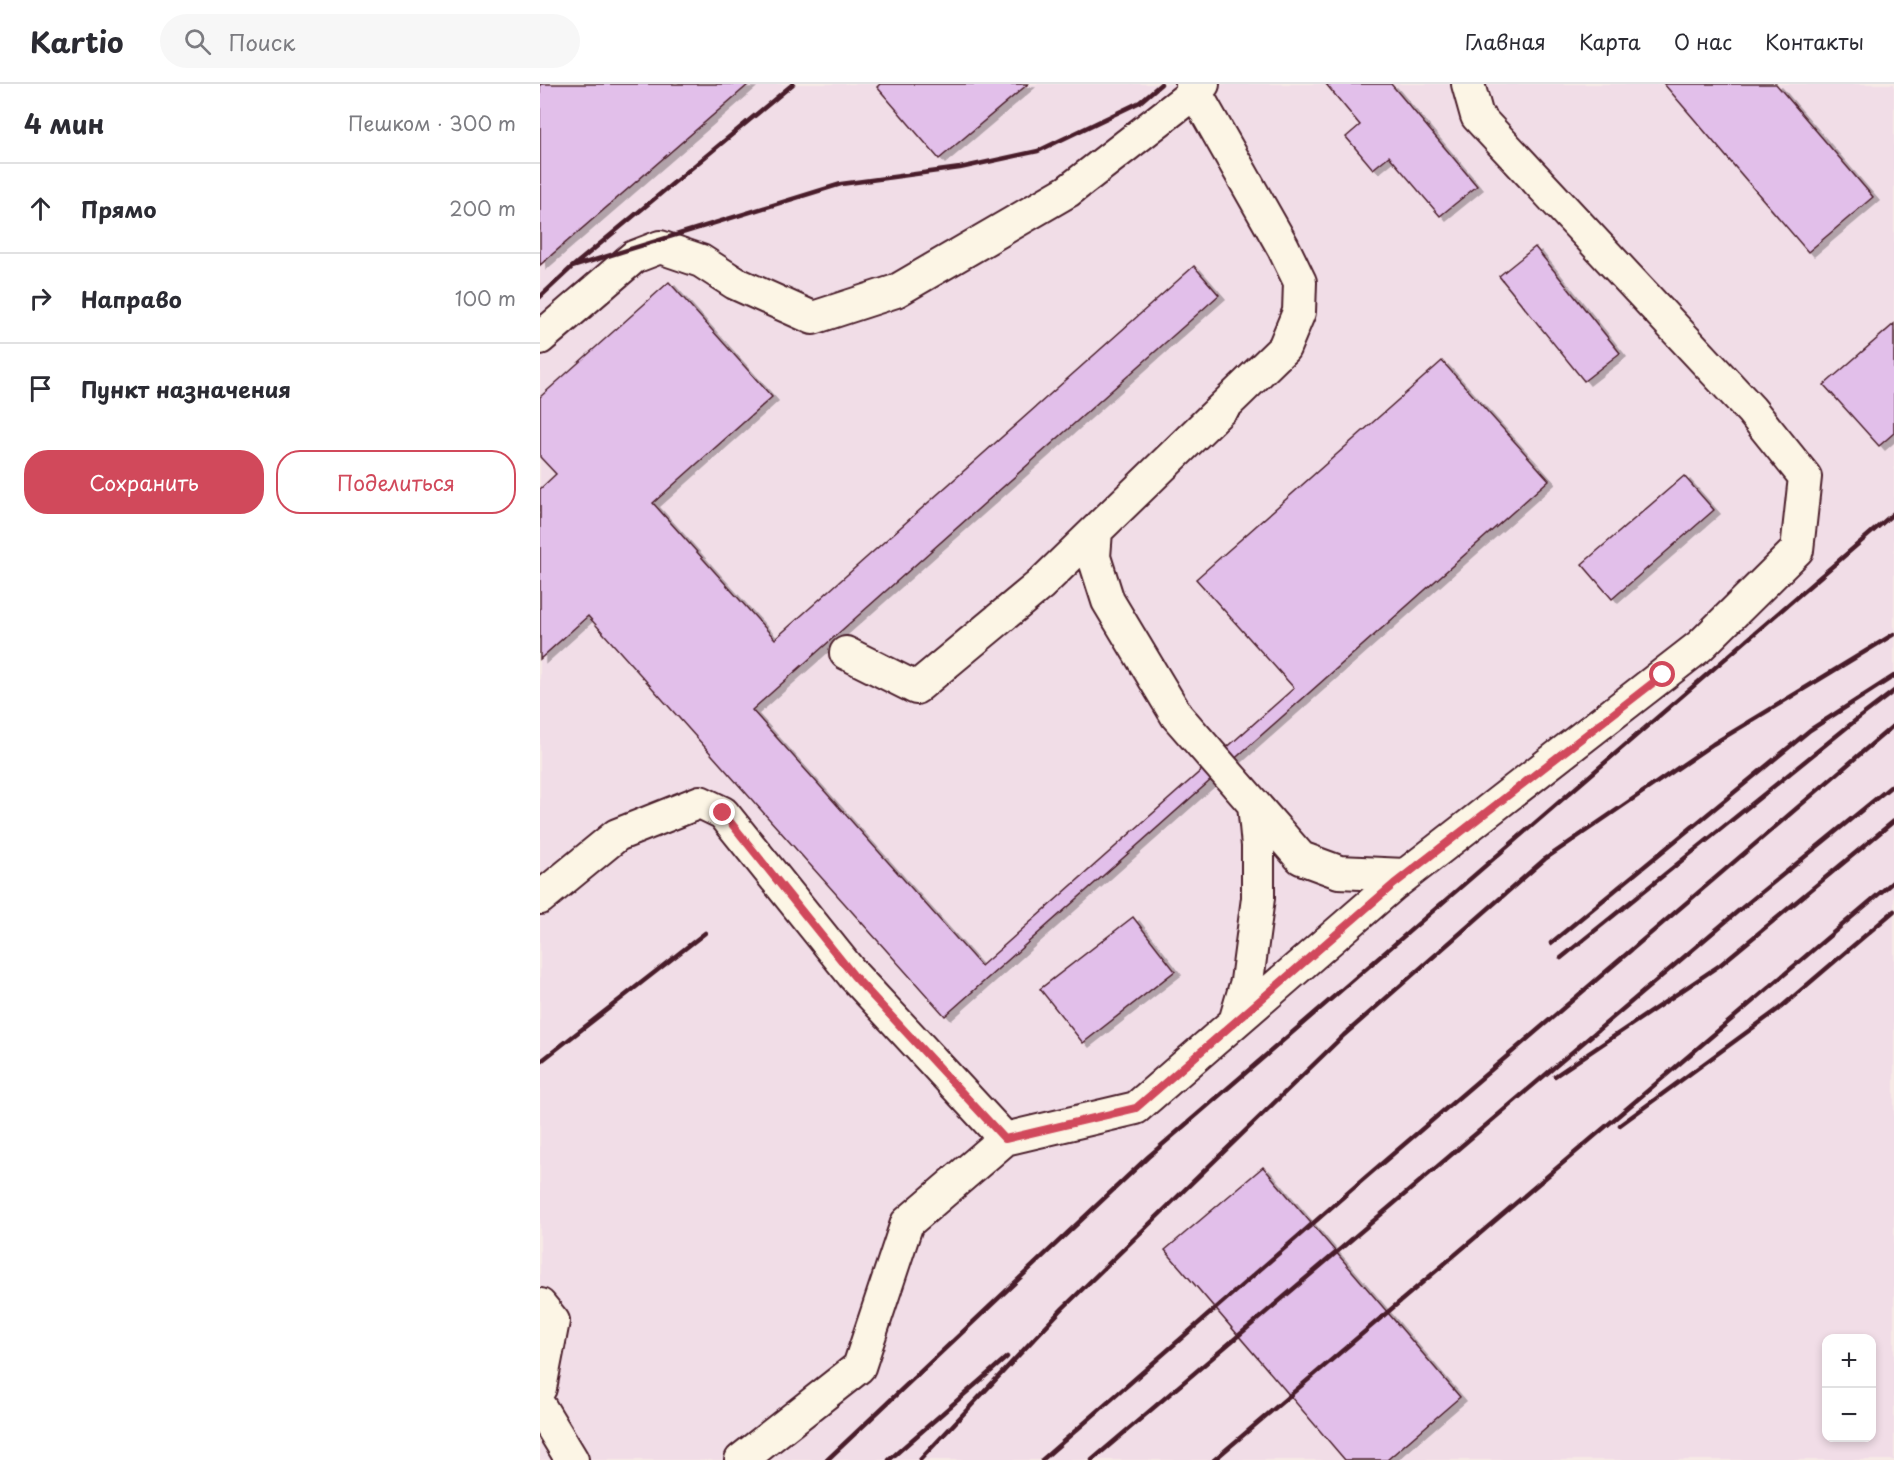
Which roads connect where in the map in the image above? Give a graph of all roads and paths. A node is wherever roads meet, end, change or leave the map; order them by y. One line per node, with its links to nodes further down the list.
1 (1468, 84): 7 (lane)
2 (1197, 87): 3 (lane); 4 (lane)
3 (540, 338)
4 (1096, 531): 5 (lane); 6 (lane)
5 (846, 653)
6 (1254, 804): 7 (lane); 9 (lane)
7 (1405, 875): 9 (lane)
8 (540, 898): 10 (lane)
9 (1235, 1022): 10 (lane)
10 (1005, 1139): 15 (lane)
11 (540, 1305): 12 (lane)
12 (540, 1388)
13 (540, 1407): 14 (lane)
14 (572, 1460)
15 (741, 1460)

